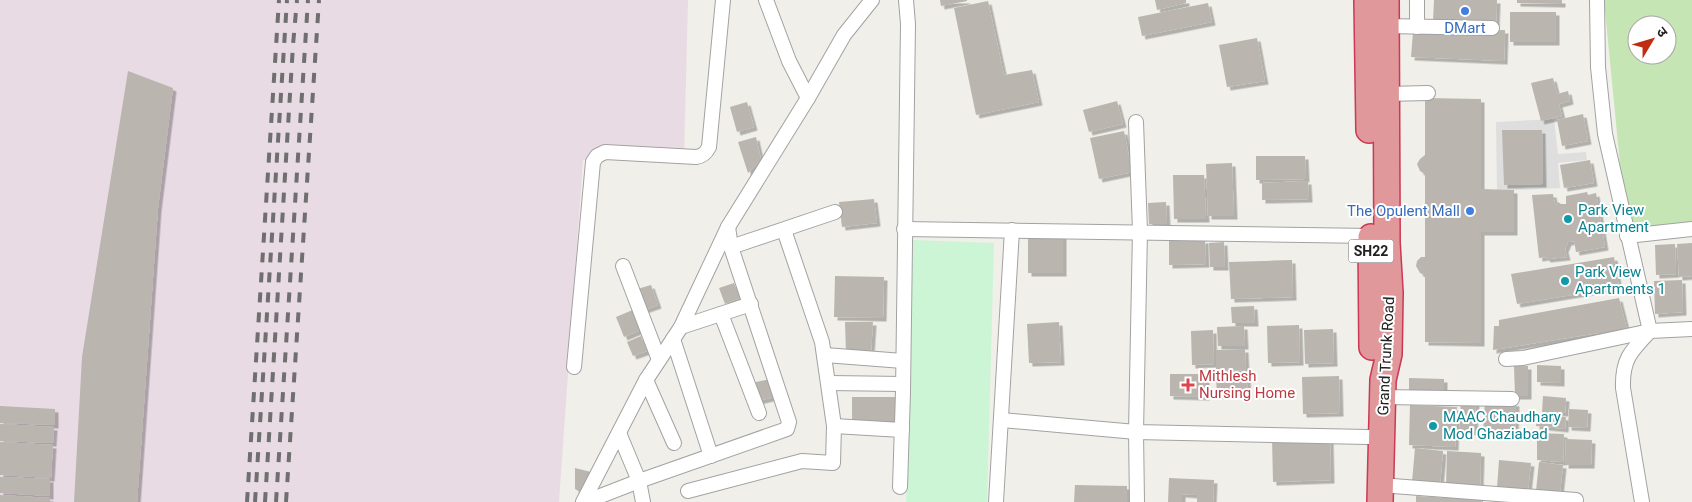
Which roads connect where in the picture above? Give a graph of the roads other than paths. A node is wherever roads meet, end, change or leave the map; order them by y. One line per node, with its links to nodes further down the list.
1 (723, 0): 37 (street)
2 (766, 0): 14 (street)
3 (872, 0): 14 (street)
4 (906, 0): 18 (street)
5 (1367, 0): 24 (highway, Grand Trunk Road / SH22)
6 (1386, 0): 9 (highway, Grand Trunk Road / SH22)
7 (1417, 0): 10 (street)
8 (1597, 0): 23 (street)
9 (1386, 26): 10 (street); 13 (highway, Grand Trunk Road / SH22)
10 (1417, 27): 11 (street)
11 (1492, 28)
12 (1428, 93): 13 (street)
13 (1386, 94): 24 (highway, Grand Trunk Road / SH22)
14 (808, 98): 17 (street)
15 (1136, 122): 22 (street)
16 (835, 212): 20 (street)
17 (728, 227): 25 (street); 29 (street)
18 (904, 229): 21 (street); 36 (street)
19 (1692, 229): 23 (street)
20 (784, 230): 25 (street); 33 (street)
21 (1012, 230): 22 (street); 44 (street)
22 (1140, 231): 24 (street); 47 (street)
23 (1628, 236): 31 (street)
24 (1379, 239): 41 (highway, Grand Trunk Road / SH22); 49 (highway, Grand Trunk Road / SH22)
25 (732, 247): 27 (street)
26 (623, 266): 35 (street)
27 (751, 304): 28 (street); 51 (street)
28 (721, 314): 29 (street); 43 (street)
29 (681, 327): 32 (street)
30 (1692, 329): 31 (street)
31 (1650, 331): 34 (street); 61 (street)
32 (673, 339): 35 (street); 51 (street)
33 (825, 356): 36 (street); 39 (street)
34 (1506, 359)
35 (659, 360): 38 (street)
36 (903, 360): 40 (street)
37 (574, 367)
38 (646, 380): 48 (street); 50 (street)
39 (828, 384): 40 (street); 45 (street)
40 (903, 384): 46 (street)
41 (1383, 397): 42 (street); 49 (highway, Grand Trunk Road / SH22)
42 (1512, 399)
43 (759, 413)
44 (1002, 420): 47 (street); 59 (street)
45 (834, 426): 46 (street); 54 (street)
46 (902, 430): 53 (street)
47 (1136, 432): 49 (street); 60 (street)
48 (618, 433): 52 (street); 57 (street)
49 (1375, 437): 55 (highway, Grand Trunk Road / SH22)
50 (674, 443)
51 (711, 456): 52 (street)
52 (640, 481): 57 (street); 58 (street)
53 (900, 486)
54 (688, 491)
55 (1375, 496): 56 (street)
56 (1576, 500)
57 (584, 502)
58 (643, 502)
59 (996, 502)
60 (1137, 502)
61 (1642, 502)

